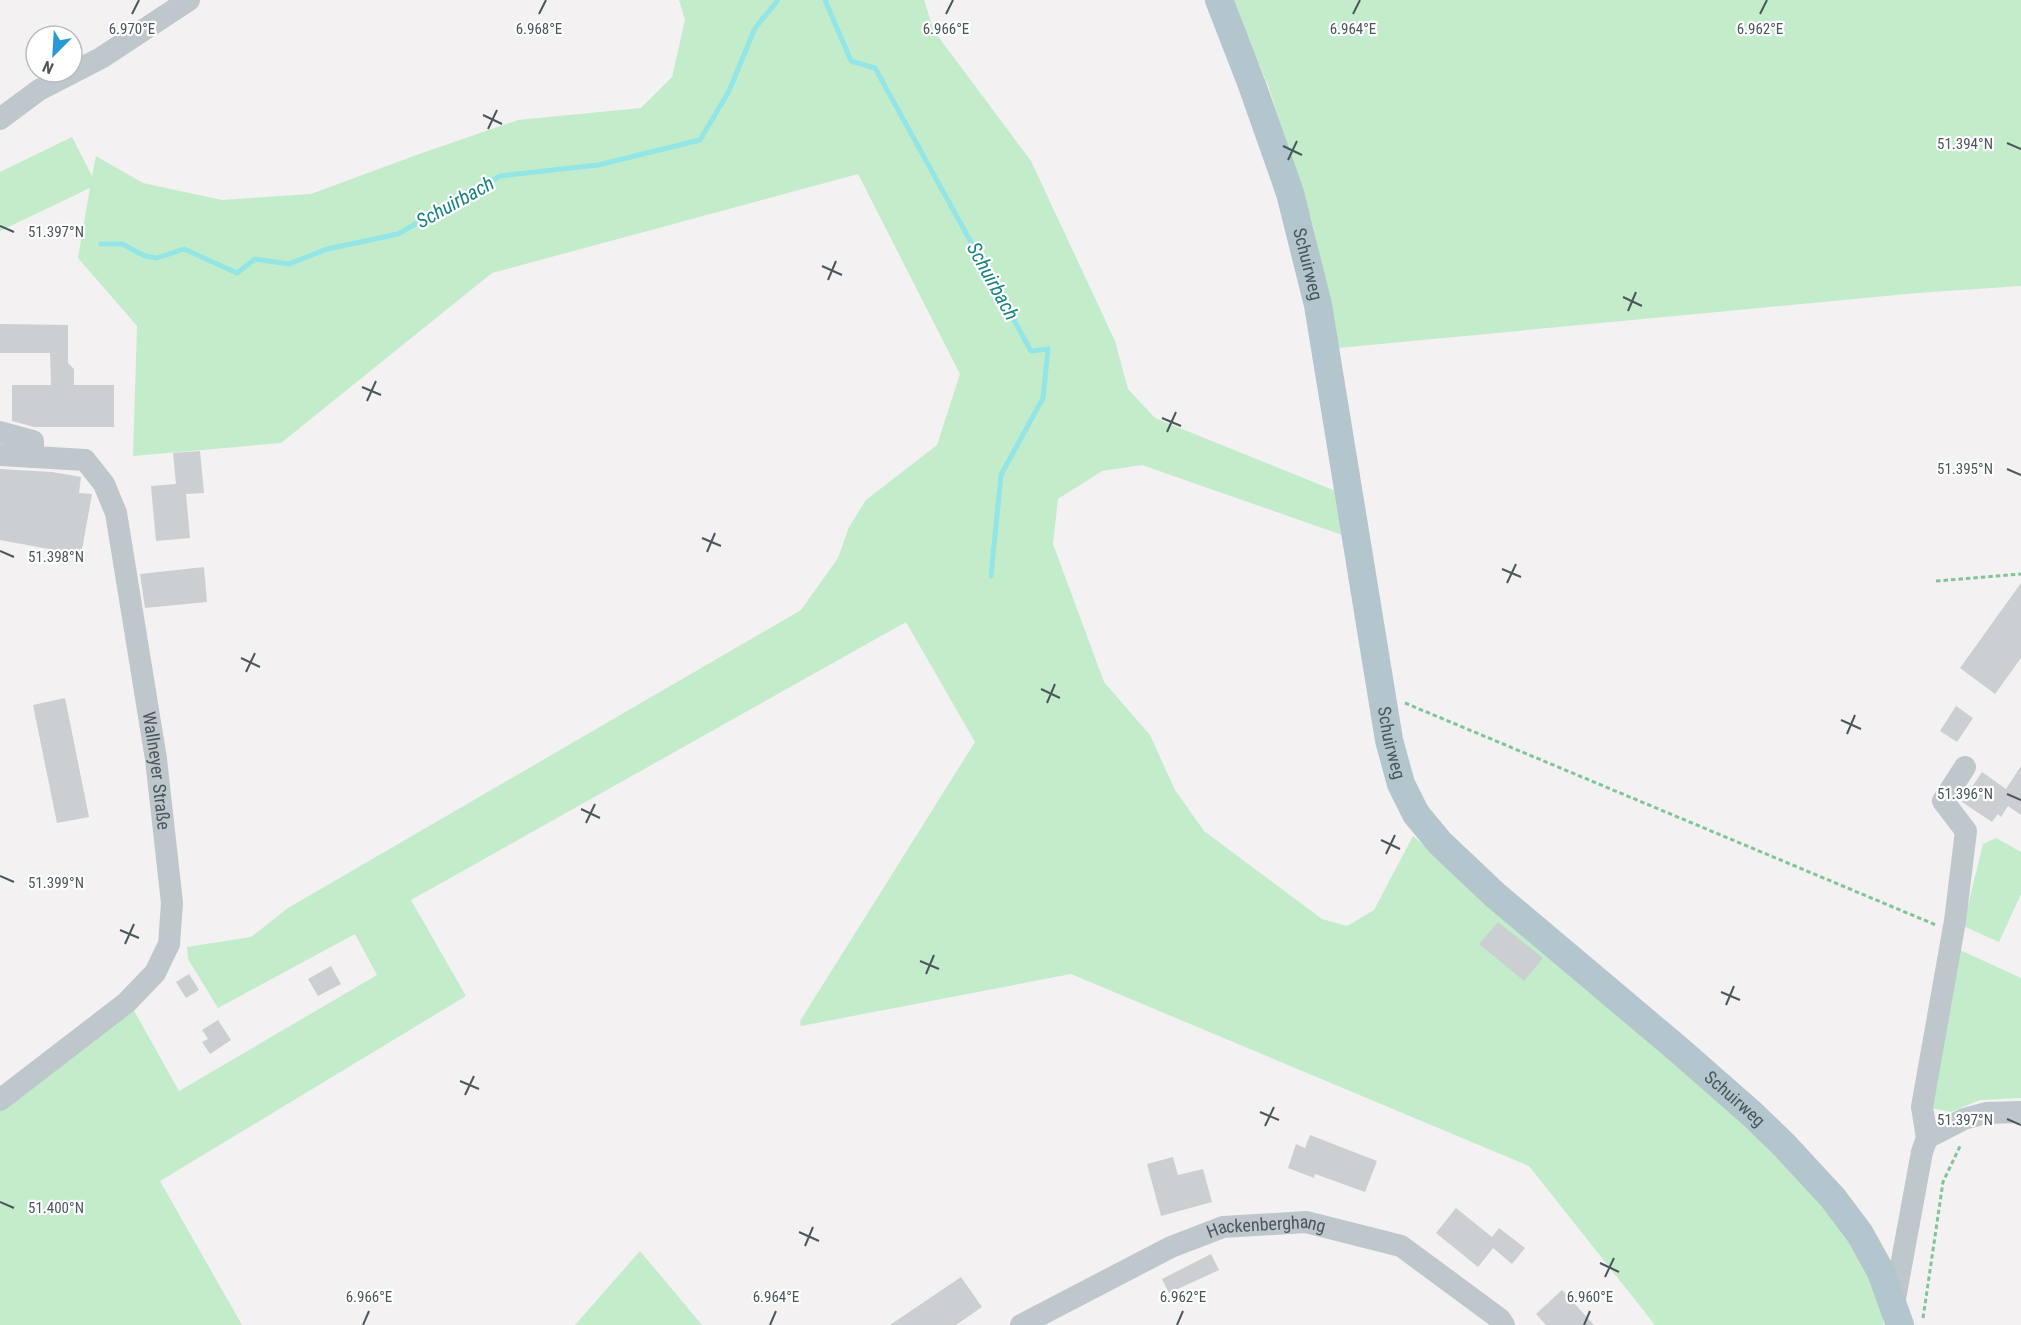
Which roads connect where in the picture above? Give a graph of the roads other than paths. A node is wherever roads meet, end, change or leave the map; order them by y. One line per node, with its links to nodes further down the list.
1 (189, 0): 3 (street)
2 (1219, 0): 11 (main road, Schuirweg)
3 (0, 119)
4 (0, 432): 6 (street)
5 (0, 455): 6 (street, Wallneyer Straße)
6 (33, 457): 8 (street, Wallneyer Straße)
7 (1965, 767): 10 (street, Schuirweg)
8 (0, 1100)
9 (2021, 1112): 10 (street)
10 (1928, 1138): 11 (street, Schuirweg)
11 (1897, 1314)
12 (1021, 1325): 13 (street, Hackenberghang)
13 (1504, 1325)

